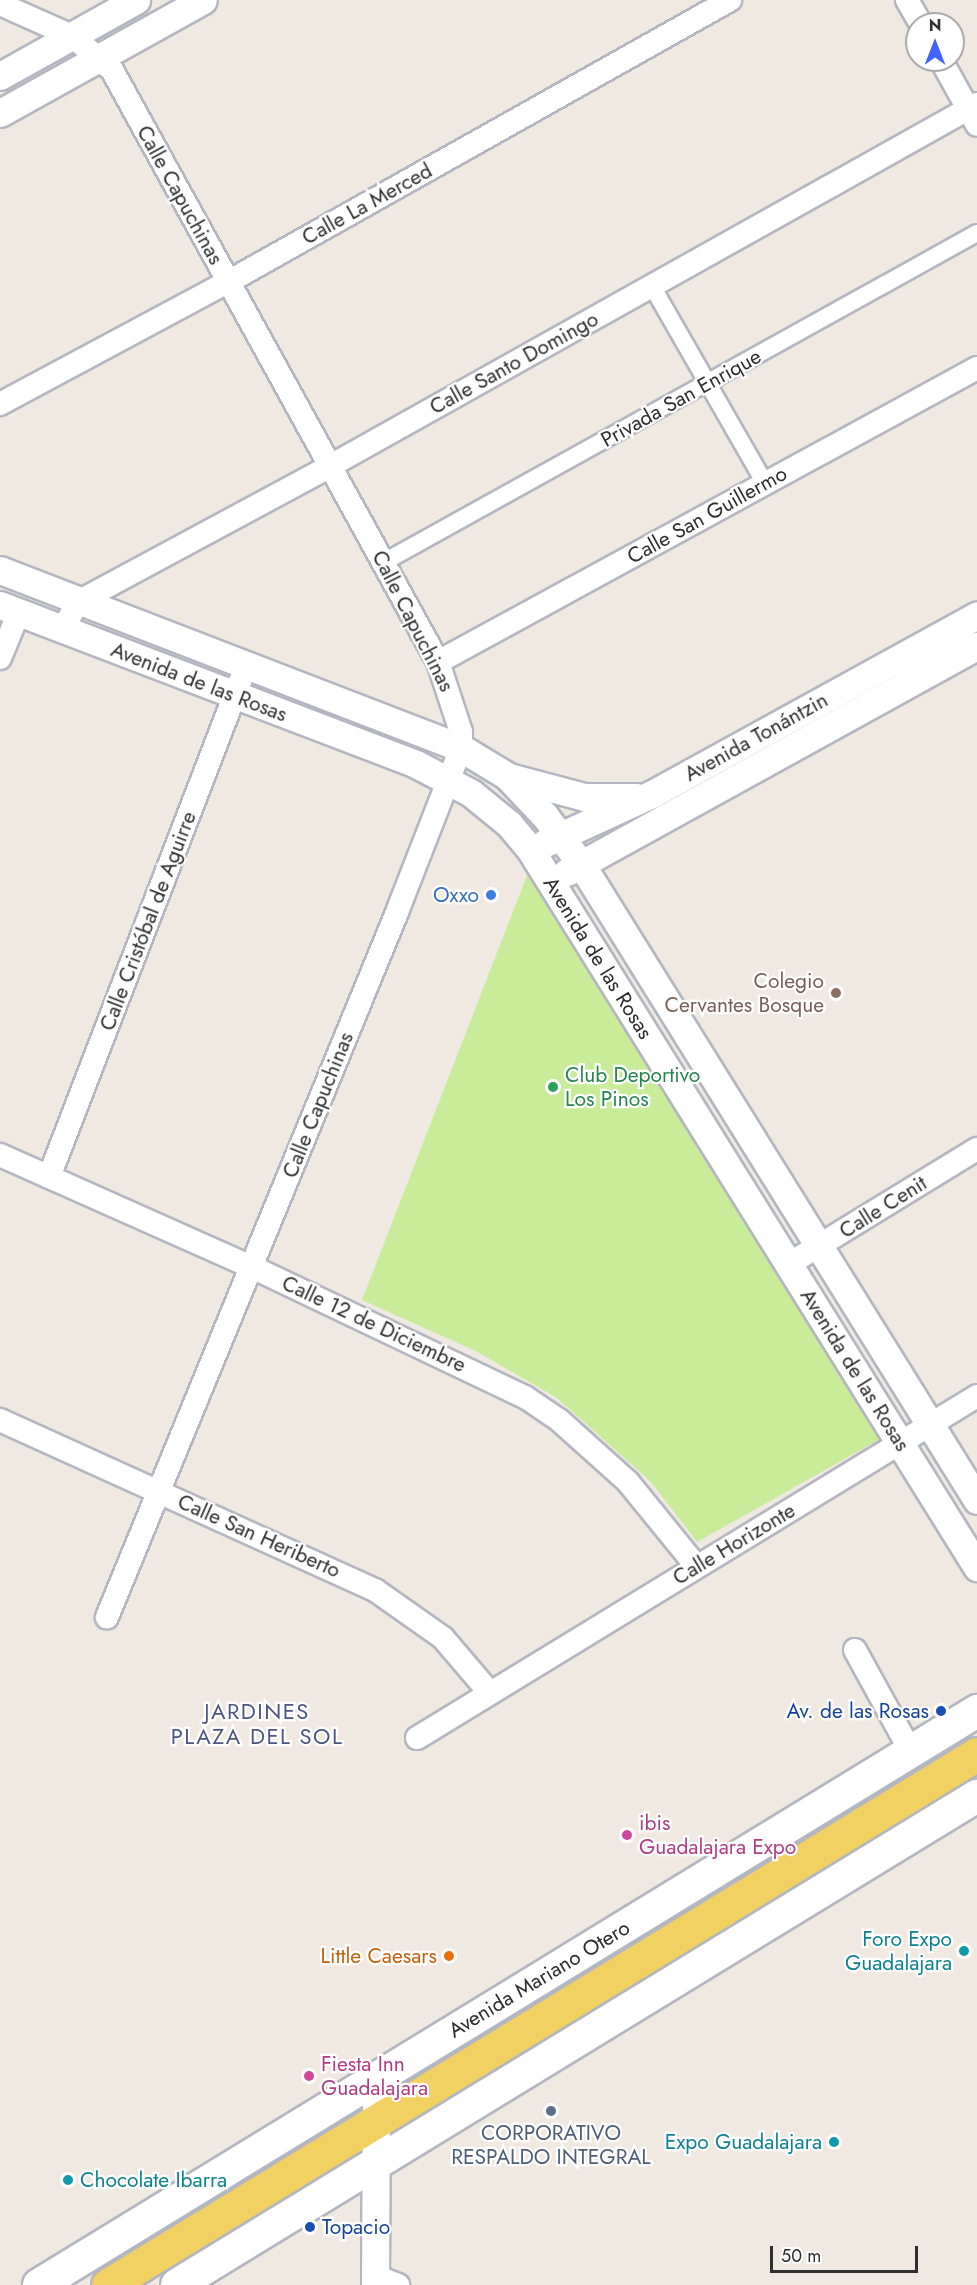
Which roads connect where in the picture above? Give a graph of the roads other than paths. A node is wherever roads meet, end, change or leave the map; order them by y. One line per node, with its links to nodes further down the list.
1 (136, 0): 5 (street)
2 (203, 0): 6 (street)
3 (730, 0): 12 (street, Calle La Merced)
4 (0, 4): 5 (street, Calle Capuchinas)
5 (72, 36): 6 (street, Calle Capuchinas); 8 (street)
6 (100, 57): 9 (street); 12 (street, Calle Capuchinas)
7 (948, 72): 10 (street)
8 (0, 76)
9 (0, 113)
10 (974, 113): 13 (street, Calle Santo Domingo)
11 (977, 233): 15 (street, Privada San Enrique)
12 (228, 282): 16 (street, Calle La Merced); 17 (street, Calle Capuchinas)
13 (652, 286): 15 (street); 17 (street, Calle Santo Domingo)
14 (977, 368): 18 (street, Calle San Guillermo)
15 (708, 383): 18 (street); 19 (street, Privada San Enrique)
16 (0, 404)
17 (332, 465): 19 (street, Calle Capuchinas); 21 (street, Calle Santo Domingo)
18 (765, 483): 27 (street, Calle San Guillermo)
19 (384, 562): 27 (street, Calle Capuchinas)
20 (0, 570): 21 (street, Avenida de las Rosas)
21 (78, 602): 24 (street); 28 (street, Avenida de las Rosas)
22 (9, 609): 24 (street, Avenida de las Rosas); 26 (street)
23 (977, 615): 33 (street, Avenida Tonántzin)
24 (62, 630): 29 (street, Avenida de las Rosas)
25 (977, 646): 36 (street, Avenida Tonántzin)
26 (0, 658)
27 (438, 662): 30 (street, Calle Capuchinas)
28 (246, 666): 29 (street, Calle Cristóbal de Aguirre); 30 (street, Avenida de las Rosas)
29 (235, 696): 32 (street, Avenida de las Rosas); 40 (street, Calle Cristóbal de Aguirre)
30 (460, 748): 31 (street, Avenida de las Rosas); 32 (street, Calle Capuchinas)
31 (507, 776): 33 (street); 34 (street, Avenida de las Rosas)
32 (448, 779): 35 (street, Avenida de las Rosas); 43 (street, Calle Capuchinas)
33 (652, 794): 34 (street, Avenida Tonántzin)
34 (562, 837): 35 (street, Avenida Tonántzin); 36 (street, Avenida de las Rosas)
35 (530, 849): 37 (street, Avenida de las Rosas)
36 (581, 864): 37 (street, Avenida Tonántzin); 41 (street, Avenida de las Rosas)
37 (550, 881): 42 (street, Avenida de las Rosas)
38 (977, 1149): 41 (street, Calle Cenit)
39 (0, 1155): 40 (street, Calle 12 de Diciembre)
40 (49, 1177): 43 (street, Calle 12 de Diciembre)
41 (820, 1246): 42 (street, Calle Cenit); 46 (street, Avenida de las Rosas)
42 (789, 1264): 47 (street, Avenida de las Rosas)
43 (252, 1267): 48 (street, Calle Capuchinas); 50 (street, Calle 12 de Diciembre)
44 (977, 1396): 46 (street, Calle Horizonte)
45 (0, 1420): 48 (street, Calle San Heriberto)
46 (930, 1424): 47 (street, Calle Horizonte); 49 (street, Avenida de las Rosas)
47 (900, 1443): 50 (street, Calle Horizonte); 51 (street, Avenida de las Rosas)
48 (160, 1492): 52 (street, Calle Capuchinas); 54 (street, Calle San Heriberto)
49 (977, 1500)
50 (697, 1566): 54 (street, Calle Horizonte)
51 (977, 1568)
52 (107, 1617)
53 (855, 1650): 57 (street)
54 (490, 1693): 56 (street, Calle Horizonte)
55 (977, 1711): 57 (main road, Avenida Mariano Otero)
56 (417, 1738)
57 (911, 1752): 60 (main road, Avenida Mariano Otero)
58 (977, 1754): 61 (main road, Avenida Mariano Otero)
59 (977, 1797): 62 (main road)
60 (376, 2079): 61 (street); 64 (main road, Avenida Mariano Otero)
61 (377, 2122): 62 (street); 65 (main road, Avenida Mariano Otero)
62 (378, 2161): 63 (street); 66 (main road)
63 (383, 2282)
64 (39, 2285)
65 (108, 2285)
66 (177, 2285)

